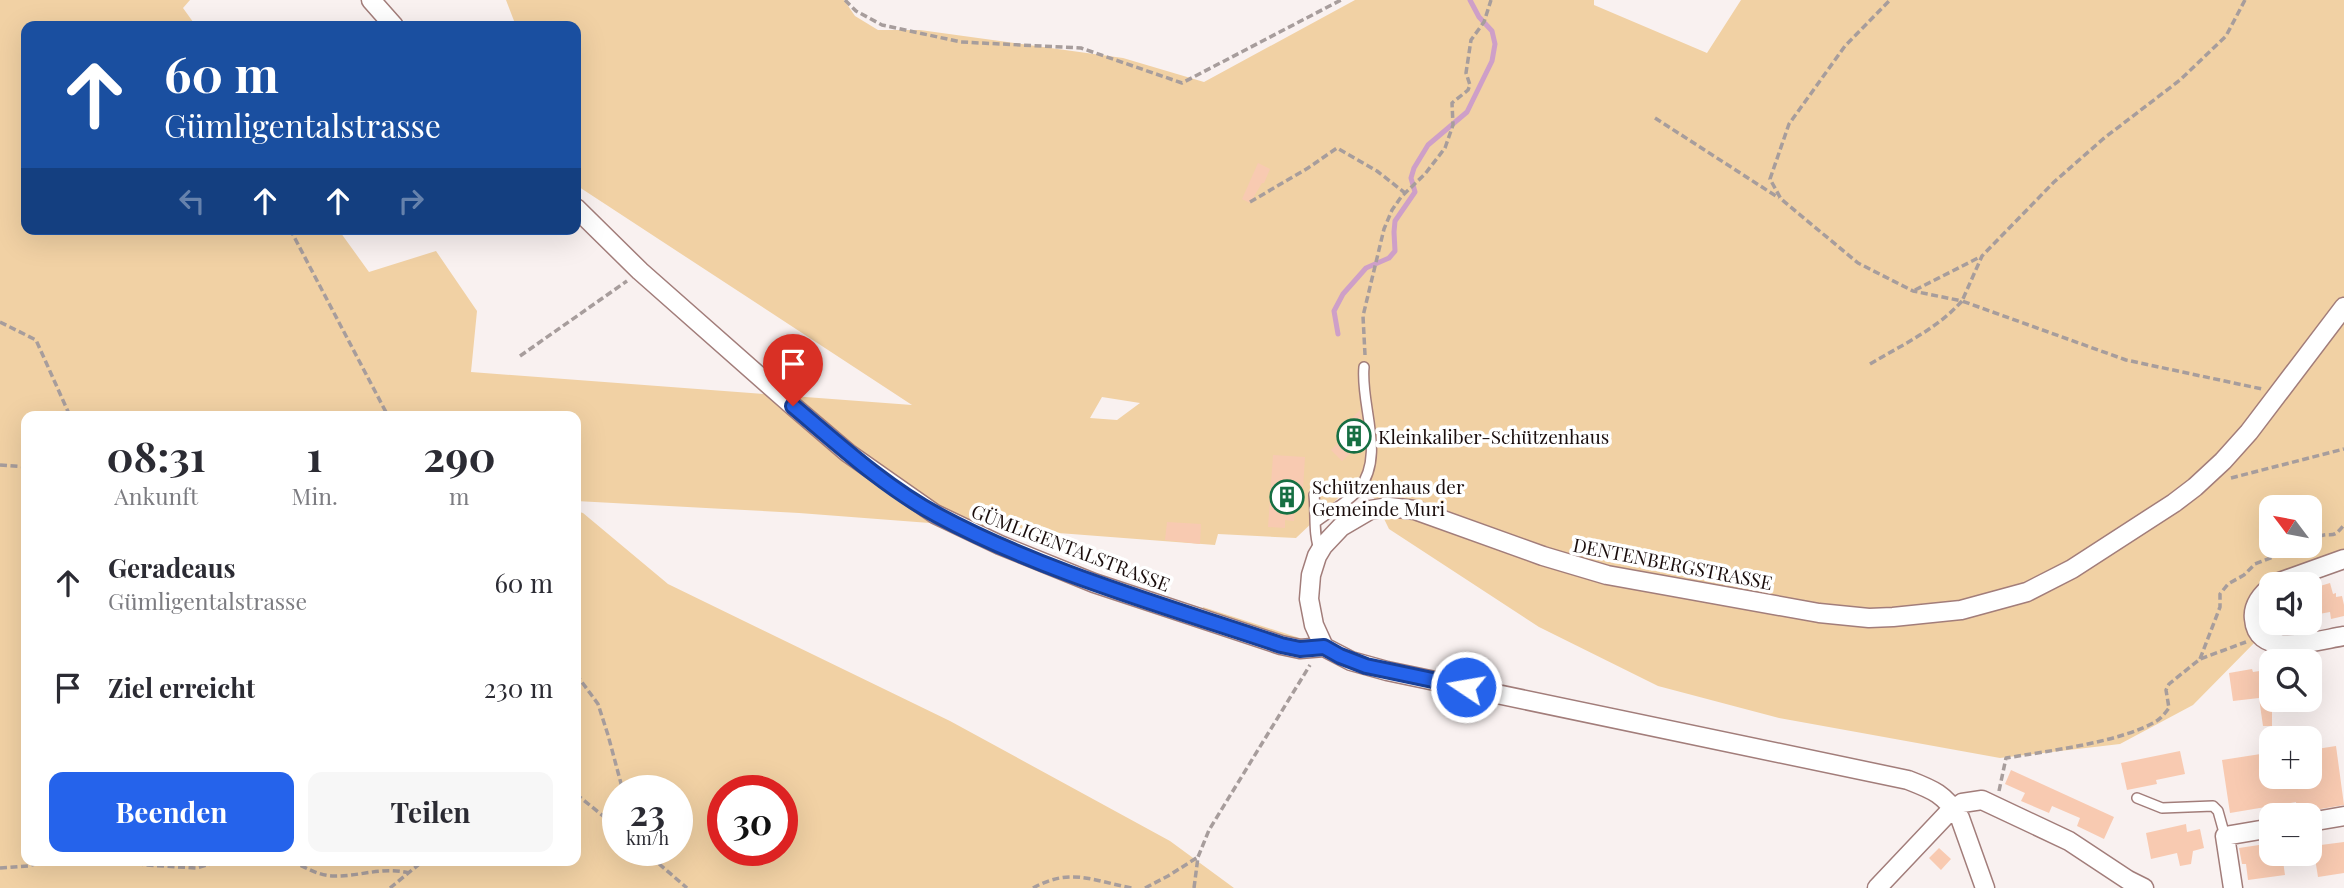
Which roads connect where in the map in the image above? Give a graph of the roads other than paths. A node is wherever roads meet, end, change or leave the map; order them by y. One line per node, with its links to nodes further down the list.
1 (371, 0): 2 (street)
2 (390, 21)
3 (581, 213): 15 (street, GÜMLIGENTALSTRASSE)
4 (2344, 307): 8 (street, DENTENBERGSTRASSE)
5 (1364, 367): 7 (lane)
6 (1314, 495): 7 (lane)
7 (1316, 522): 8 (lane)
8 (1320, 551): 15 (street, DENTENBERGSTRASSE)
9 (2344, 559): 10 (street)
10 (2308, 572)
11 (2259, 600): 12 (street)
12 (2259, 632)
13 (2260, 635): 14 (street)
14 (2344, 636)
15 (1324, 647): 17 (street)
16 (2137, 798): 21 (lane)
17 (1954, 809): 22 (street); 23 (street); 24 (street)
18 (2344, 817): 19 (street)
19 (2322, 820)
20 (2259, 830): 21 (street)
21 (2225, 836): 25 (street)
22 (1877, 888)
23 (1984, 888)
24 (2144, 888)
25 (2233, 888)

